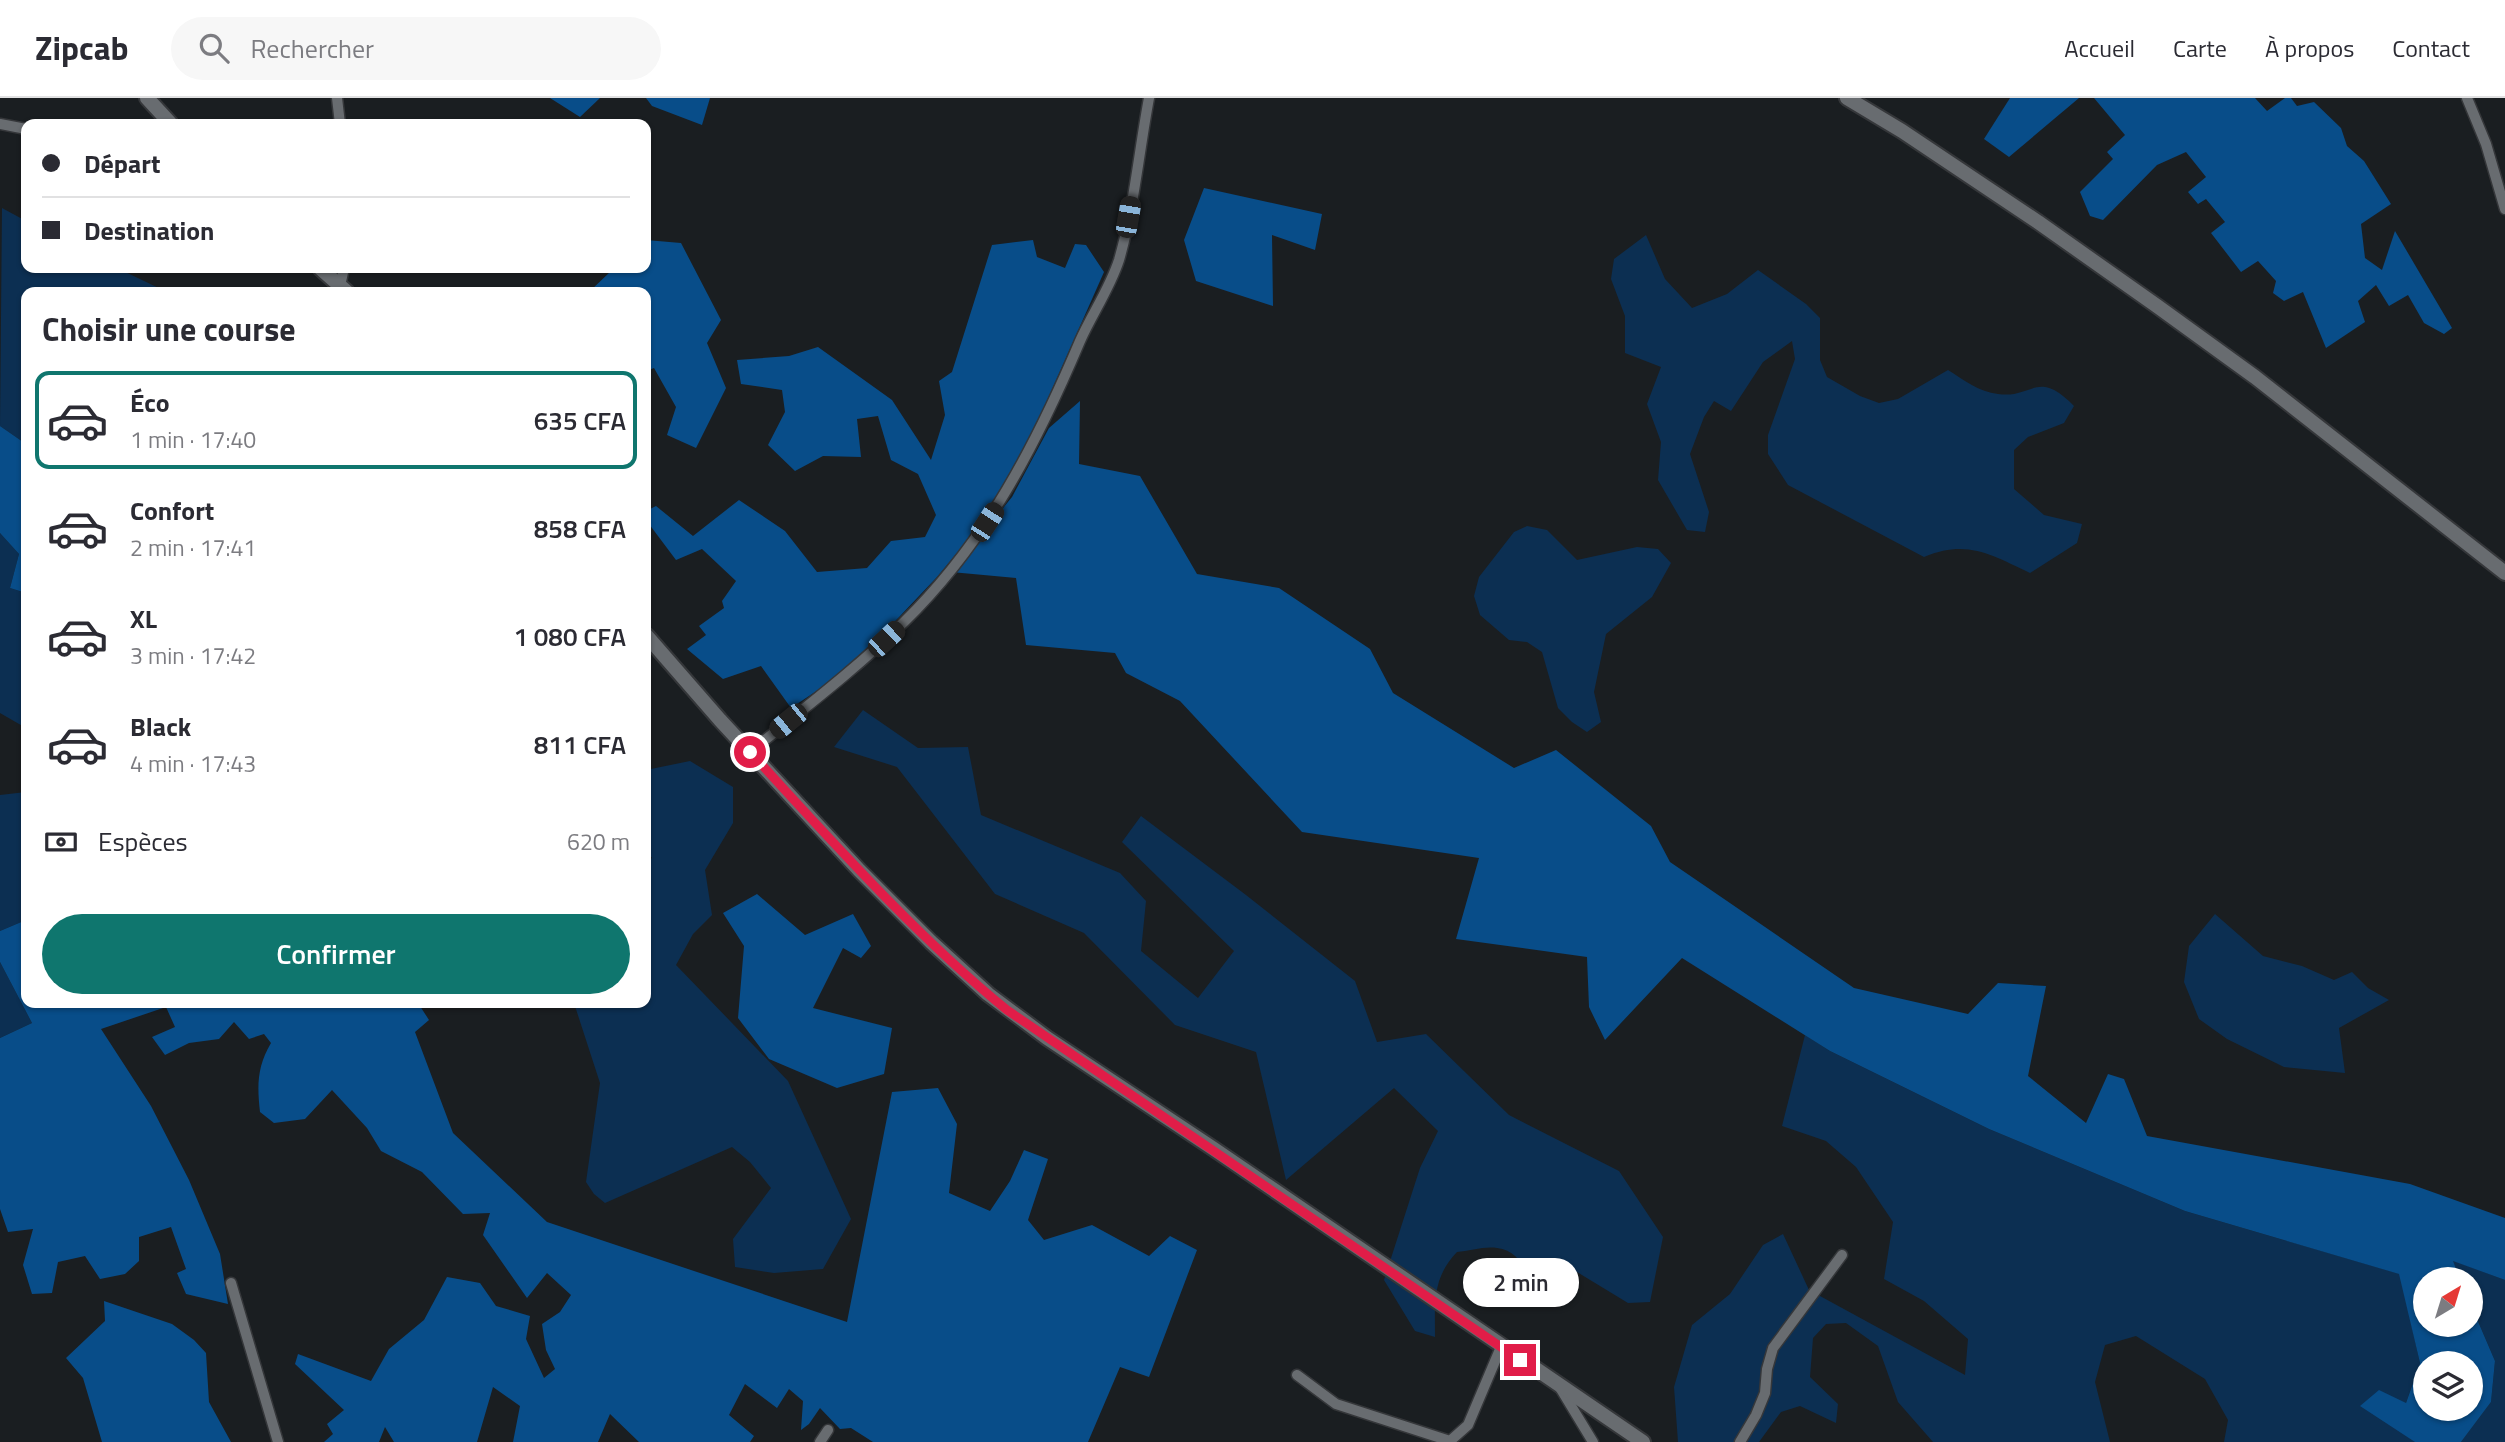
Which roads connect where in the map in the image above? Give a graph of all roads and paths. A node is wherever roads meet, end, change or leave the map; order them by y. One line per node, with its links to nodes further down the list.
1 (147, 98): 6 (street)
2 (337, 98): 7 (street)
3 (1149, 98): 15 (street)
4 (1847, 98): 13 (street)
5 (2467, 98): 10 (street)
6 (167, 119)
7 (339, 119)
8 (0, 124): 9 (street)
9 (21, 128)
10 (2505, 209)
11 (325, 273): 12 (street)
12 (341, 287)
13 (2505, 573)
14 (651, 641): 15 (street)
15 (750, 752): 18 (street)
16 (1842, 1255): 26 (street)
17 (231, 1283): 22 (street)
18 (1502, 1347): 19 (street); 20 (street)
19 (1297, 1375)
20 (1558, 1386): 24 (street); 25 (street)
21 (828, 1430): 23 (street)
22 (278, 1442)
23 (820, 1442)
24 (1593, 1442)
25 (1643, 1442)
26 (1740, 1442)

